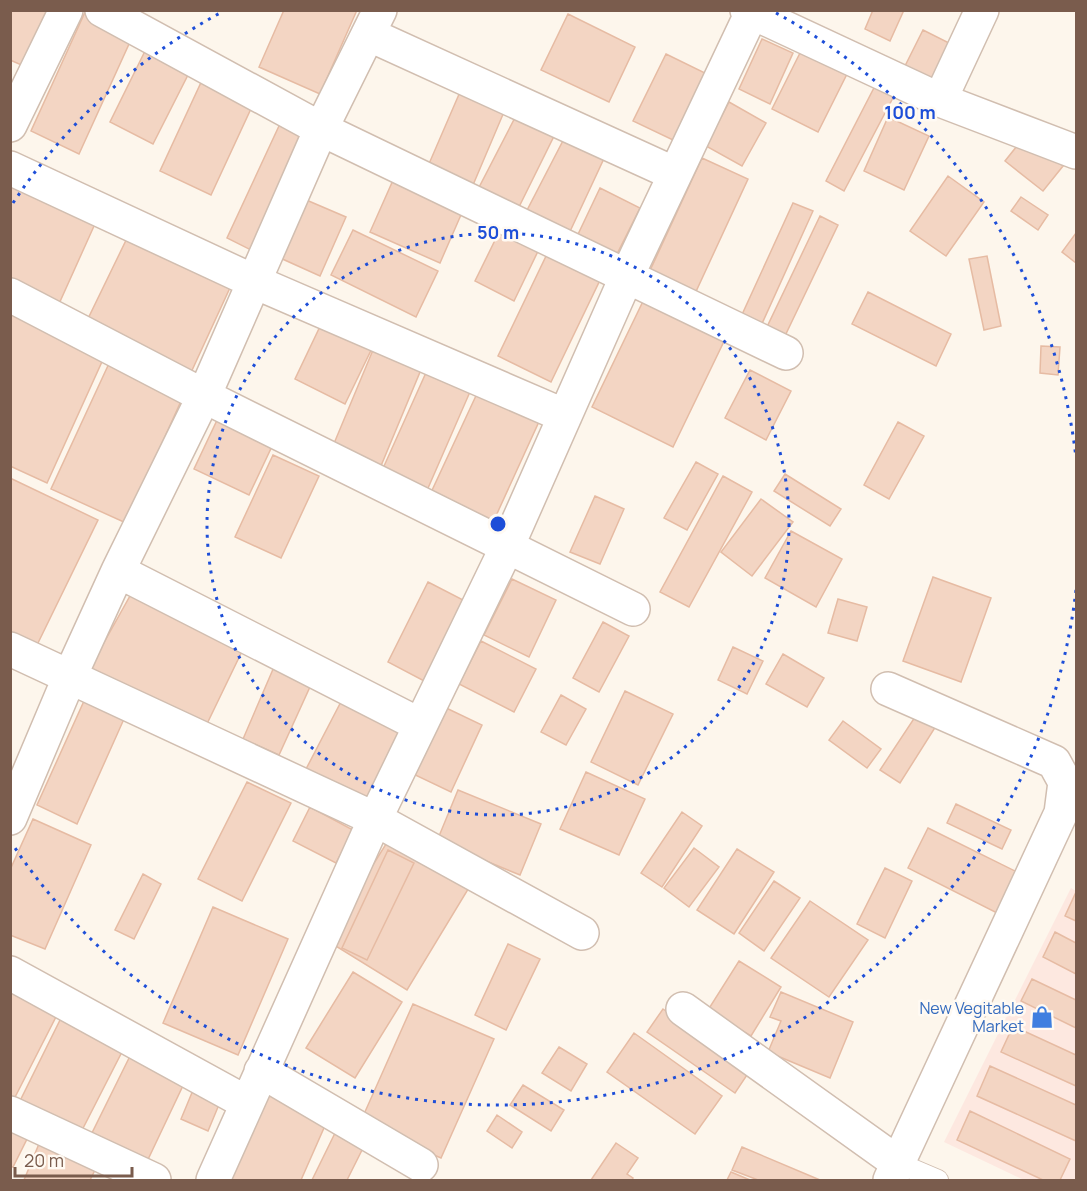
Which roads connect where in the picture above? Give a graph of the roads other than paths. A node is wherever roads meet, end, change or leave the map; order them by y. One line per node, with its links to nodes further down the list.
1 (66, 10): 7 (street)
2 (102, 10): 8 (street)
3 (982, 10): 6 (street)
4 (750, 11): 6 (street); 11 (street)
5 (374, 22): 8 (street); 11 (street)
6 (940, 100): 9 (street)
7 (10, 126)
8 (321, 129): 12 (street); 13 (street)
9 (1077, 152)
10 (10, 168): 13 (street)
11 (675, 174): 12 (street)
12 (627, 278): 15 (street); 17 (street)
13 (255, 282): 16 (street); 17 (street)
14 (10, 295): 16 (street)
15 (786, 353)
16 (204, 396): 18 (street); 19 (street)
17 (565, 416): 18 (street)
18 (507, 546): 20 (street); 24 (street)
19 (118, 571): 22 (street); 24 (street)
20 (633, 609)
21 (10, 649): 22 (street)
22 (70, 676): 25 (street); 26 (street)
23 (888, 689): 34 (street)
24 (420, 725): 26 (street)
25 (10, 818)
26 (375, 819): 27 (street); 30 (street)
27 (582, 933)
28 (10, 973): 31 (street)
29 (683, 1009): 34 (street)
30 (261, 1071): 31 (street); 33 (street)
31 (247, 1103): 36 (street)
32 (10, 1113): 35 (street)
33 (421, 1165)
34 (894, 1172): 37 (lane)
35 (154, 1180)
36 (213, 1180)
37 (938, 1180)

